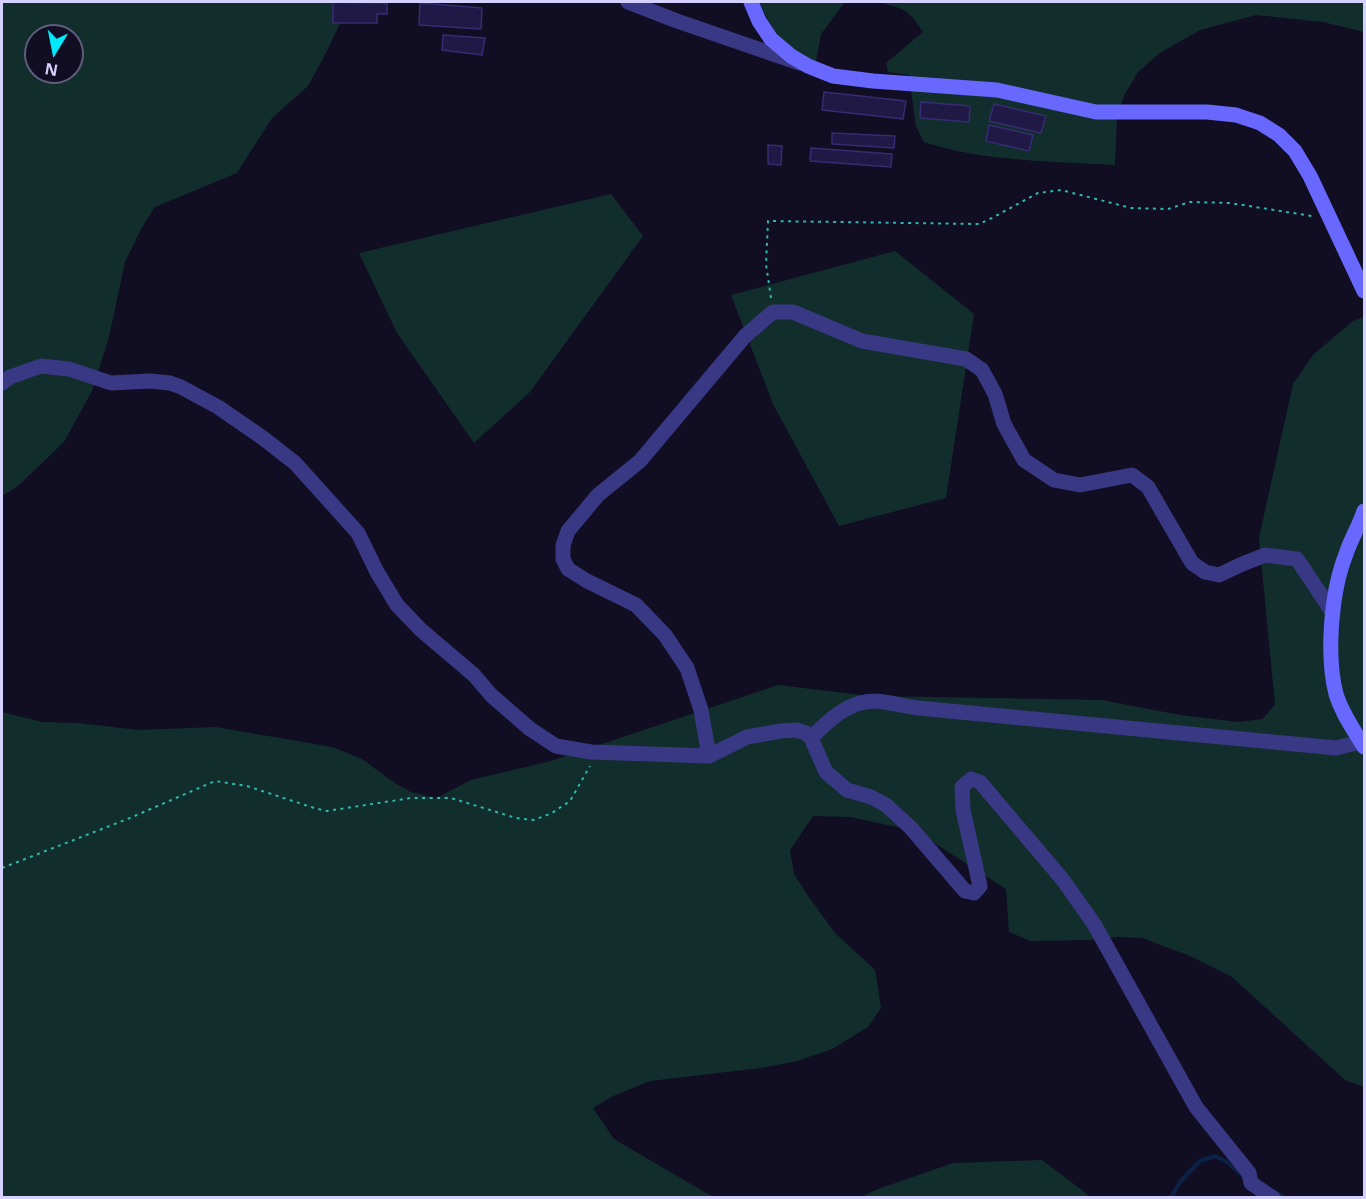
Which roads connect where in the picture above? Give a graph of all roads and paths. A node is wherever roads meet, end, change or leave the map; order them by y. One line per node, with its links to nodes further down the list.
1 (628, 2): 3 (street)
2 (751, 2): 3 (street)
3 (808, 66): 4 (street)
4 (1330, 218): 5 (street); 6 (path)
5 (1365, 291)
6 (773, 312): 9 (street); 13 (street)
7 (2, 383): 12 (street)
8 (1365, 512): 9 (street)
9 (1333, 613): 11 (street)
10 (811, 738): 11 (street); 13 (street); 15 (street)
11 (1363, 743)
12 (598, 752): 13 (street); 14 (path)
13 (709, 756)
14 (2, 868)
15 (1273, 1197)

